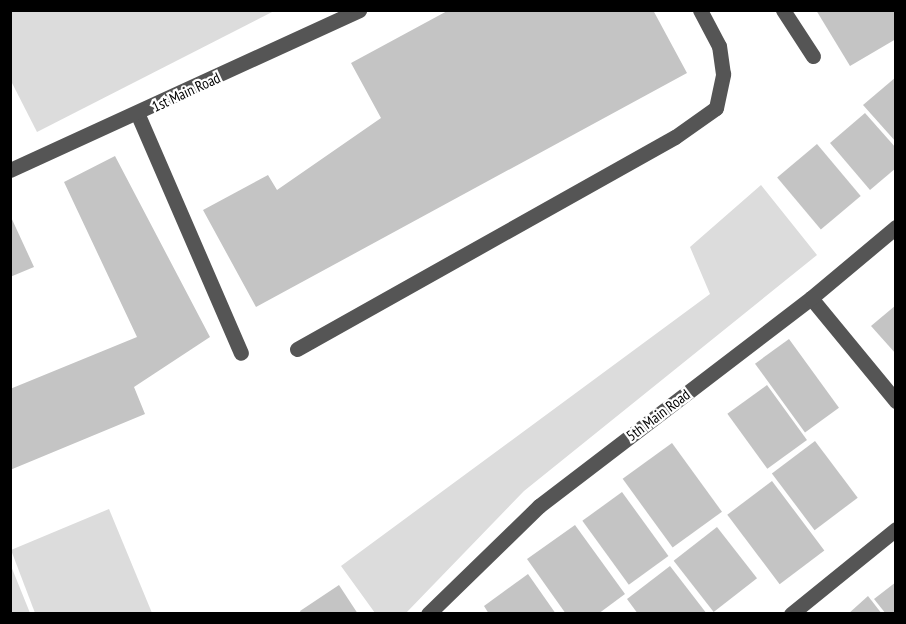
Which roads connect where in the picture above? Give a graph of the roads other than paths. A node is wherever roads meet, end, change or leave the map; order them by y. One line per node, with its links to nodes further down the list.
1 (359, 10): 5 (street, 1st Main Road)
2 (700, 10): 9 (street)
3 (783, 10): 4 (street)
4 (813, 56)
5 (138, 115): 6 (street, 1st Main Road); 10 (street)
6 (10, 170)
7 (896, 227): 8 (street, 5th Main Road)
8 (811, 298): 11 (street); 13 (street, 5th Main Road)
9 (297, 349)
10 (241, 353)
11 (896, 401)
12 (896, 529): 14 (street)
13 (428, 614)
14 (791, 614)

